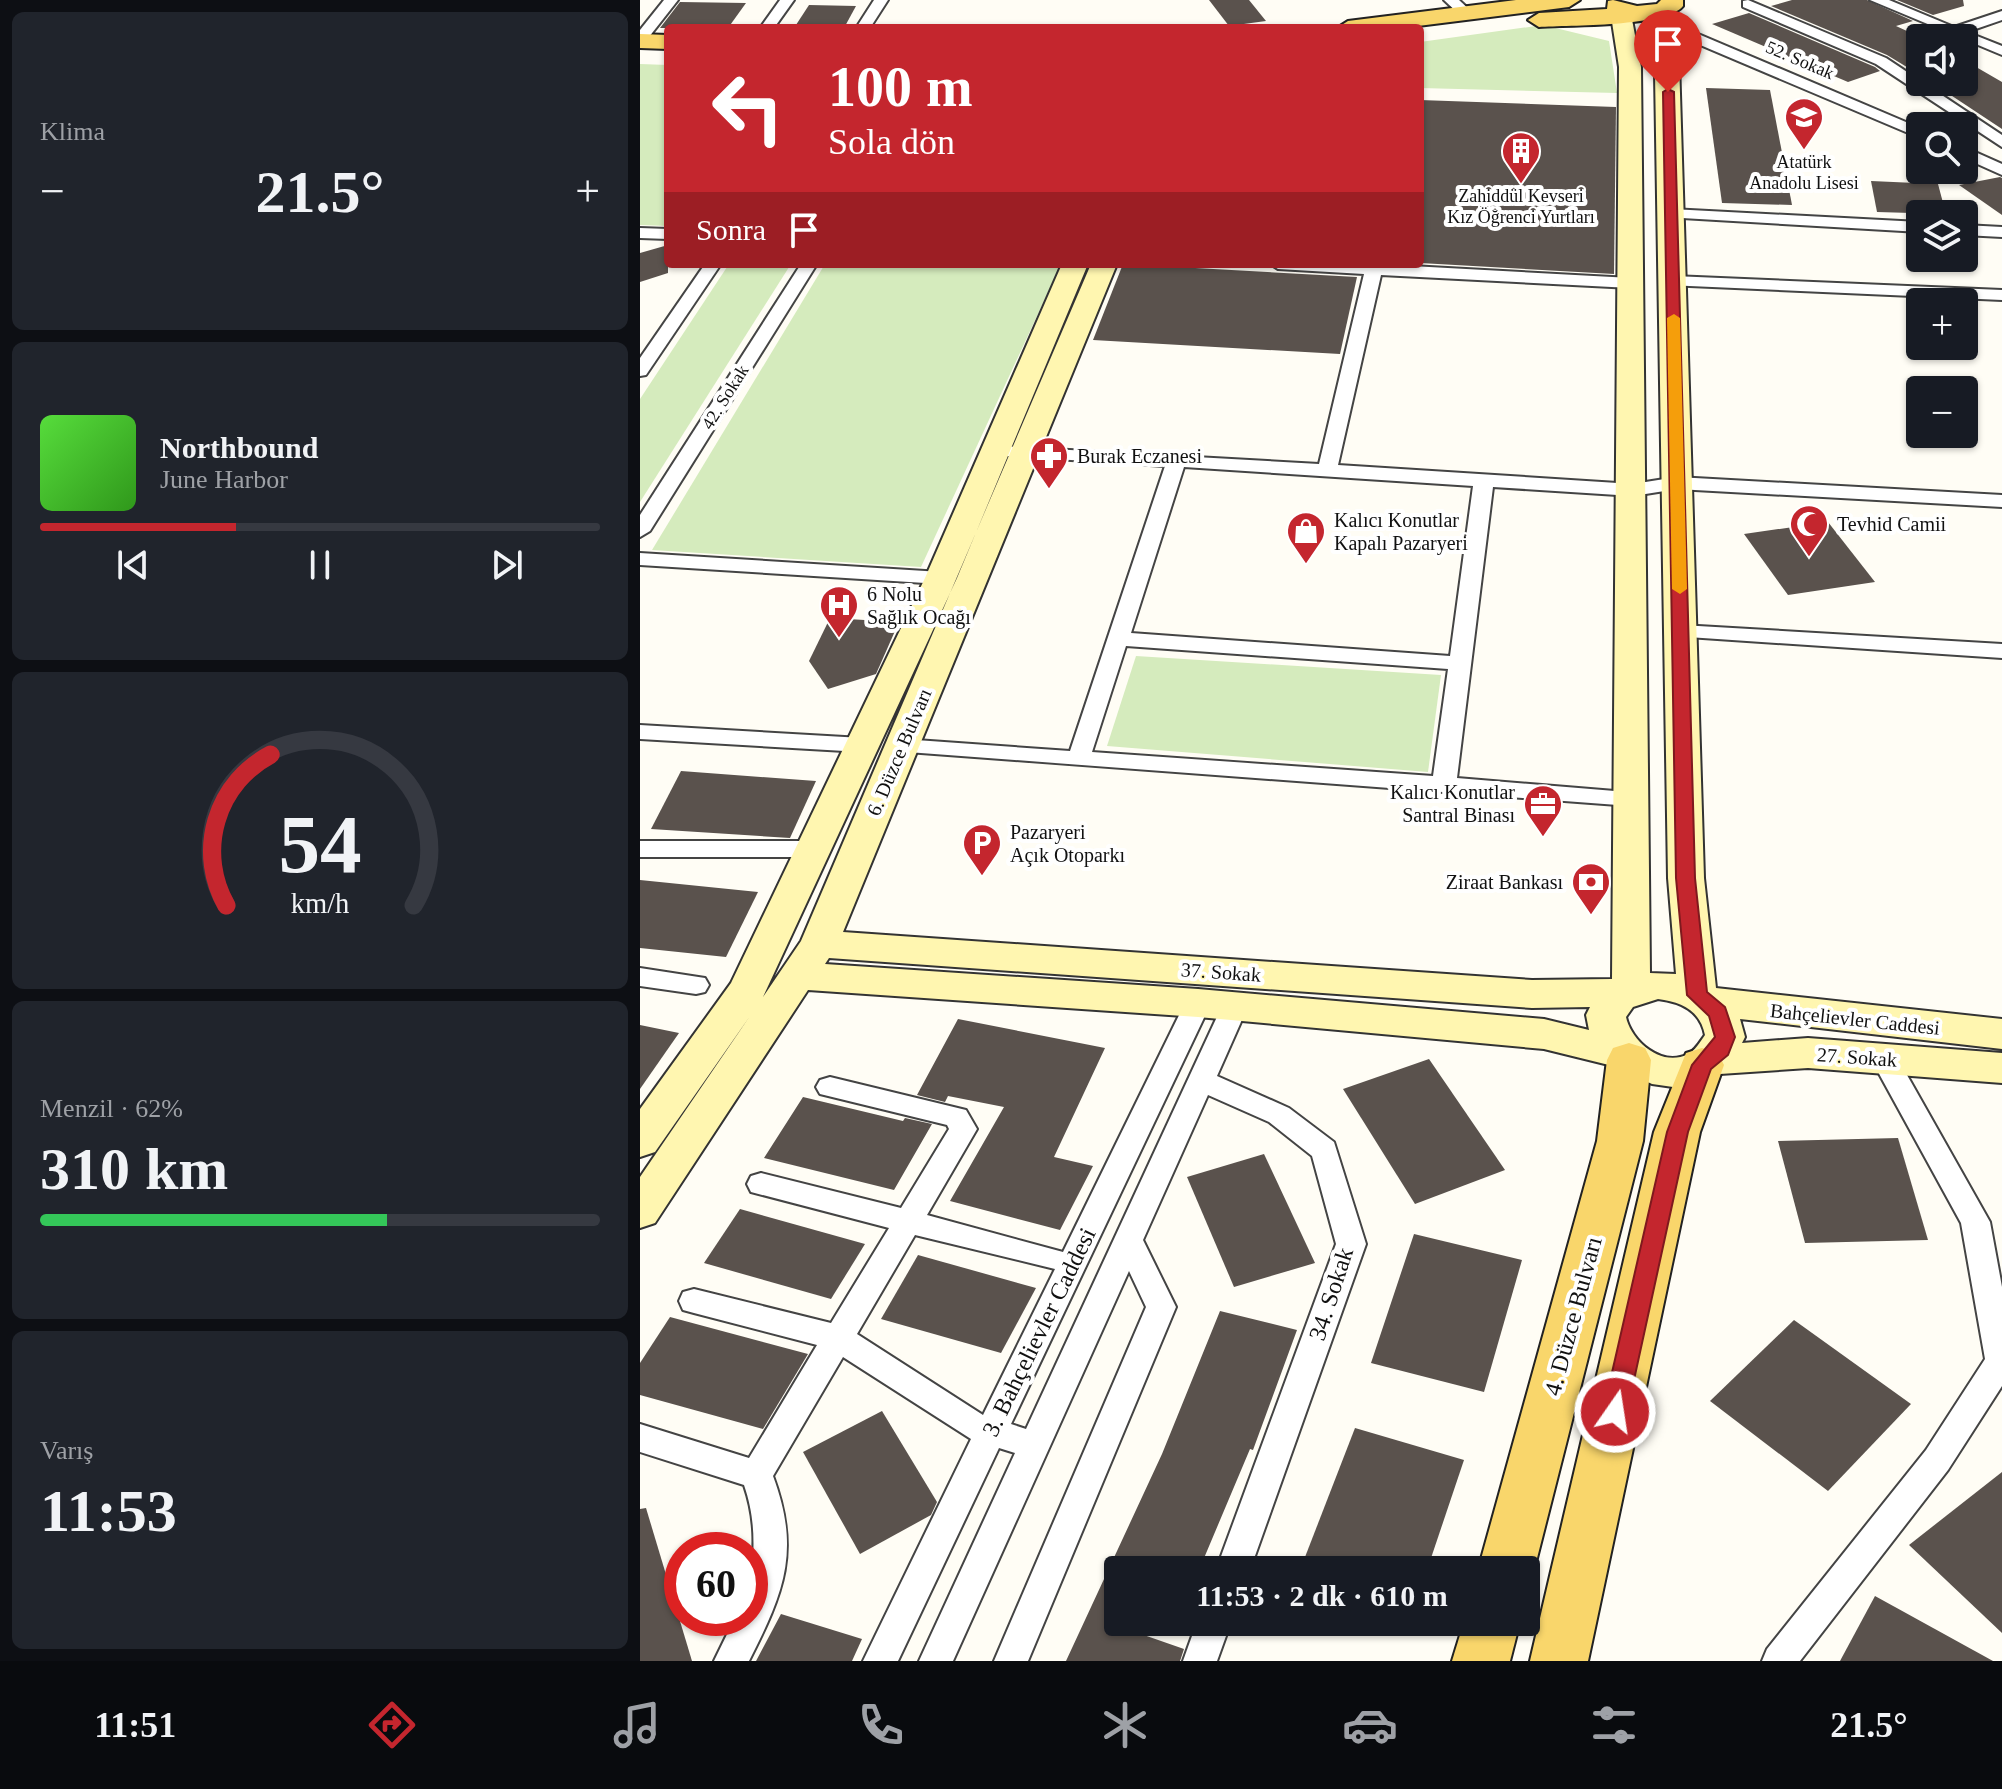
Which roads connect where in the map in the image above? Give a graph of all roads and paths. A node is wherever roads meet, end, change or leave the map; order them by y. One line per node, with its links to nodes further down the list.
1 (671, 0): 16 (street)
2 (787, 0): 10 (street)
3 (881, 0): 11 (street)
4 (1569, 0): 7 (main road)
5 (1877, 0): 13 (street)
6 (1748, 4): 23 (street)
7 (1469, 6): 12 (main road)
8 (1650, 8): 15 (main road); 22 (street, 52. Sokak); 26 (main road); 39 (main road)
9 (2002, 15): 14 (street)
10 (770, 24)
11 (866, 24)
12 (1370, 24)
13 (1937, 24)
14 (1976, 24)
15 (1424, 34)
16 (640, 40): 18 (main road)
17 (1978, 41): 19 (street)
18 (664, 42)
19 (2002, 51)
20 (640, 55): 21 (main road)
21 (664, 56)
22 (1906, 127)
23 (2002, 142)
24 (1978, 159): 25 (street)
25 (2002, 170)
26 (1671, 214): 27 (street); 38 (main road)
27 (1906, 226)
28 (1978, 231): 29 (street)
29 (2002, 232)
30 (640, 233): 31 (street)
31 (664, 234)
32 (710, 268): 41 (street)
33 (806, 268): 49 (street, 42. Sokak)
34 (1074, 268): 42 (main road, 6. Düzce Bulvarı)
35 (1102, 268): 42 (main road, 6. Düzce Bulvarı)
36 (1355, 268): 37 (street)
37 (1374, 269): 39 (street); 44 (street)
38 (1673, 281): 40 (street); 46 (main road)
39 (1631, 283): 47 (main road)
40 (2002, 295)
41 (640, 371)
42 (1011, 450): 43 (street); 51 (main road, 6. Düzce Bulvarı); 58 (main road, 6. Düzce Bulvarı)
43 (1177, 460): 44 (street); 53 (street)
44 (1327, 470): 45 (street)
45 (1484, 480): 47 (street); 55 (street)
46 (1677, 483): 47 (street); 48 (street); 52 (main road)
47 (1633, 490): 61 (main road)
48 (2002, 501)
49 (640, 531)
50 (640, 559): 51 (street)
51 (941, 578): 57 (main road, 6. Düzce Bulvarı)
52 (1681, 631): 54 (street); 70 (main road)
53 (1118, 639): 55 (street); 59 (street)
54 (2002, 651)
55 (1460, 663): 60 (street)
56 (640, 732): 57 (street)
57 (862, 745): 63 (main road, 6. Düzce Bulvarı)
58 (902, 746): 59 (street); 64 (main road, 6. Düzce Bulvarı)
59 (1078, 760): 60 (street)
60 (1444, 785): 61 (street)
61 (1631, 798): 69 (main road)
62 (640, 849): 63 (street)
63 (813, 849): 80 (main road, 6. Düzce Bulvarı)
64 (819, 944): 65 (main road, 6. Düzce Bulvarı); 67 (main road, 37. Sokak)
65 (797, 976): 67 (main road); 82 (main road, 6. Düzce Bulvarı)
66 (640, 977): 68 (street)
67 (1061, 977): 71 (main road); 72 (main road, 37. Sokak)
68 (696, 985)
69 (1628, 992): 70 (main road); 72 (main road, 37. Sokak); 74 (main road)
70 (1702, 998): 73 (main road, Bahçelievler Caddesi); 76 (main road)
71 (1216, 1004): 72 (main road); 78 (street, 3. Bahçelievler Caddesi); 88 (street, 3. Bahçelievler Caddesi)
72 (1417, 1004): 74 (main road)
73 (2002, 1034)
74 (1625, 1057): 76 (main road); 93 (main road, 4. Düzce Bulvarı)
75 (1884, 1059): 76 (main road, 27. Sokak); 77 (main road, 27. Sokak); 103 (street)
76 (1707, 1062): 102 (main road)
77 (2002, 1068)
78 (1201, 1080): 84 (street, 3. Bahçelievler Caddesi); 92 (street, 34. Sokak)
79 (830, 1087): 83 (street)
80 (640, 1141)
81 (761, 1184): 83 (street)
82 (640, 1211)
83 (909, 1222): 85 (street); 87 (street)
84 (1128, 1240): 90 (street, 3. Bahçelievler Caddesi); 99 (street)
85 (1051, 1258)
86 (694, 1301): 87 (street)
87 (839, 1338): 88 (street); 91 (street)
88 (991, 1432): 90 (street); 97 (street, 3. Bahçelievler Caddesi)
89 (640, 1438): 91 (street)
90 (1034, 1445): 98 (street, 3. Bahçelievler Caddesi)
91 (756, 1475): 96 (street)
92 (1238, 1556)
93 (1510, 1556)
94 (1209, 1636): 100 (street)
95 (1488, 1636): 101 (main road)
96 (731, 1661)
97 (880, 1661)
98 (936, 1661)
99 (1011, 1661)
100 (1200, 1661)
101 (1481, 1661)
102 (1559, 1661)
103 (1779, 1661)

